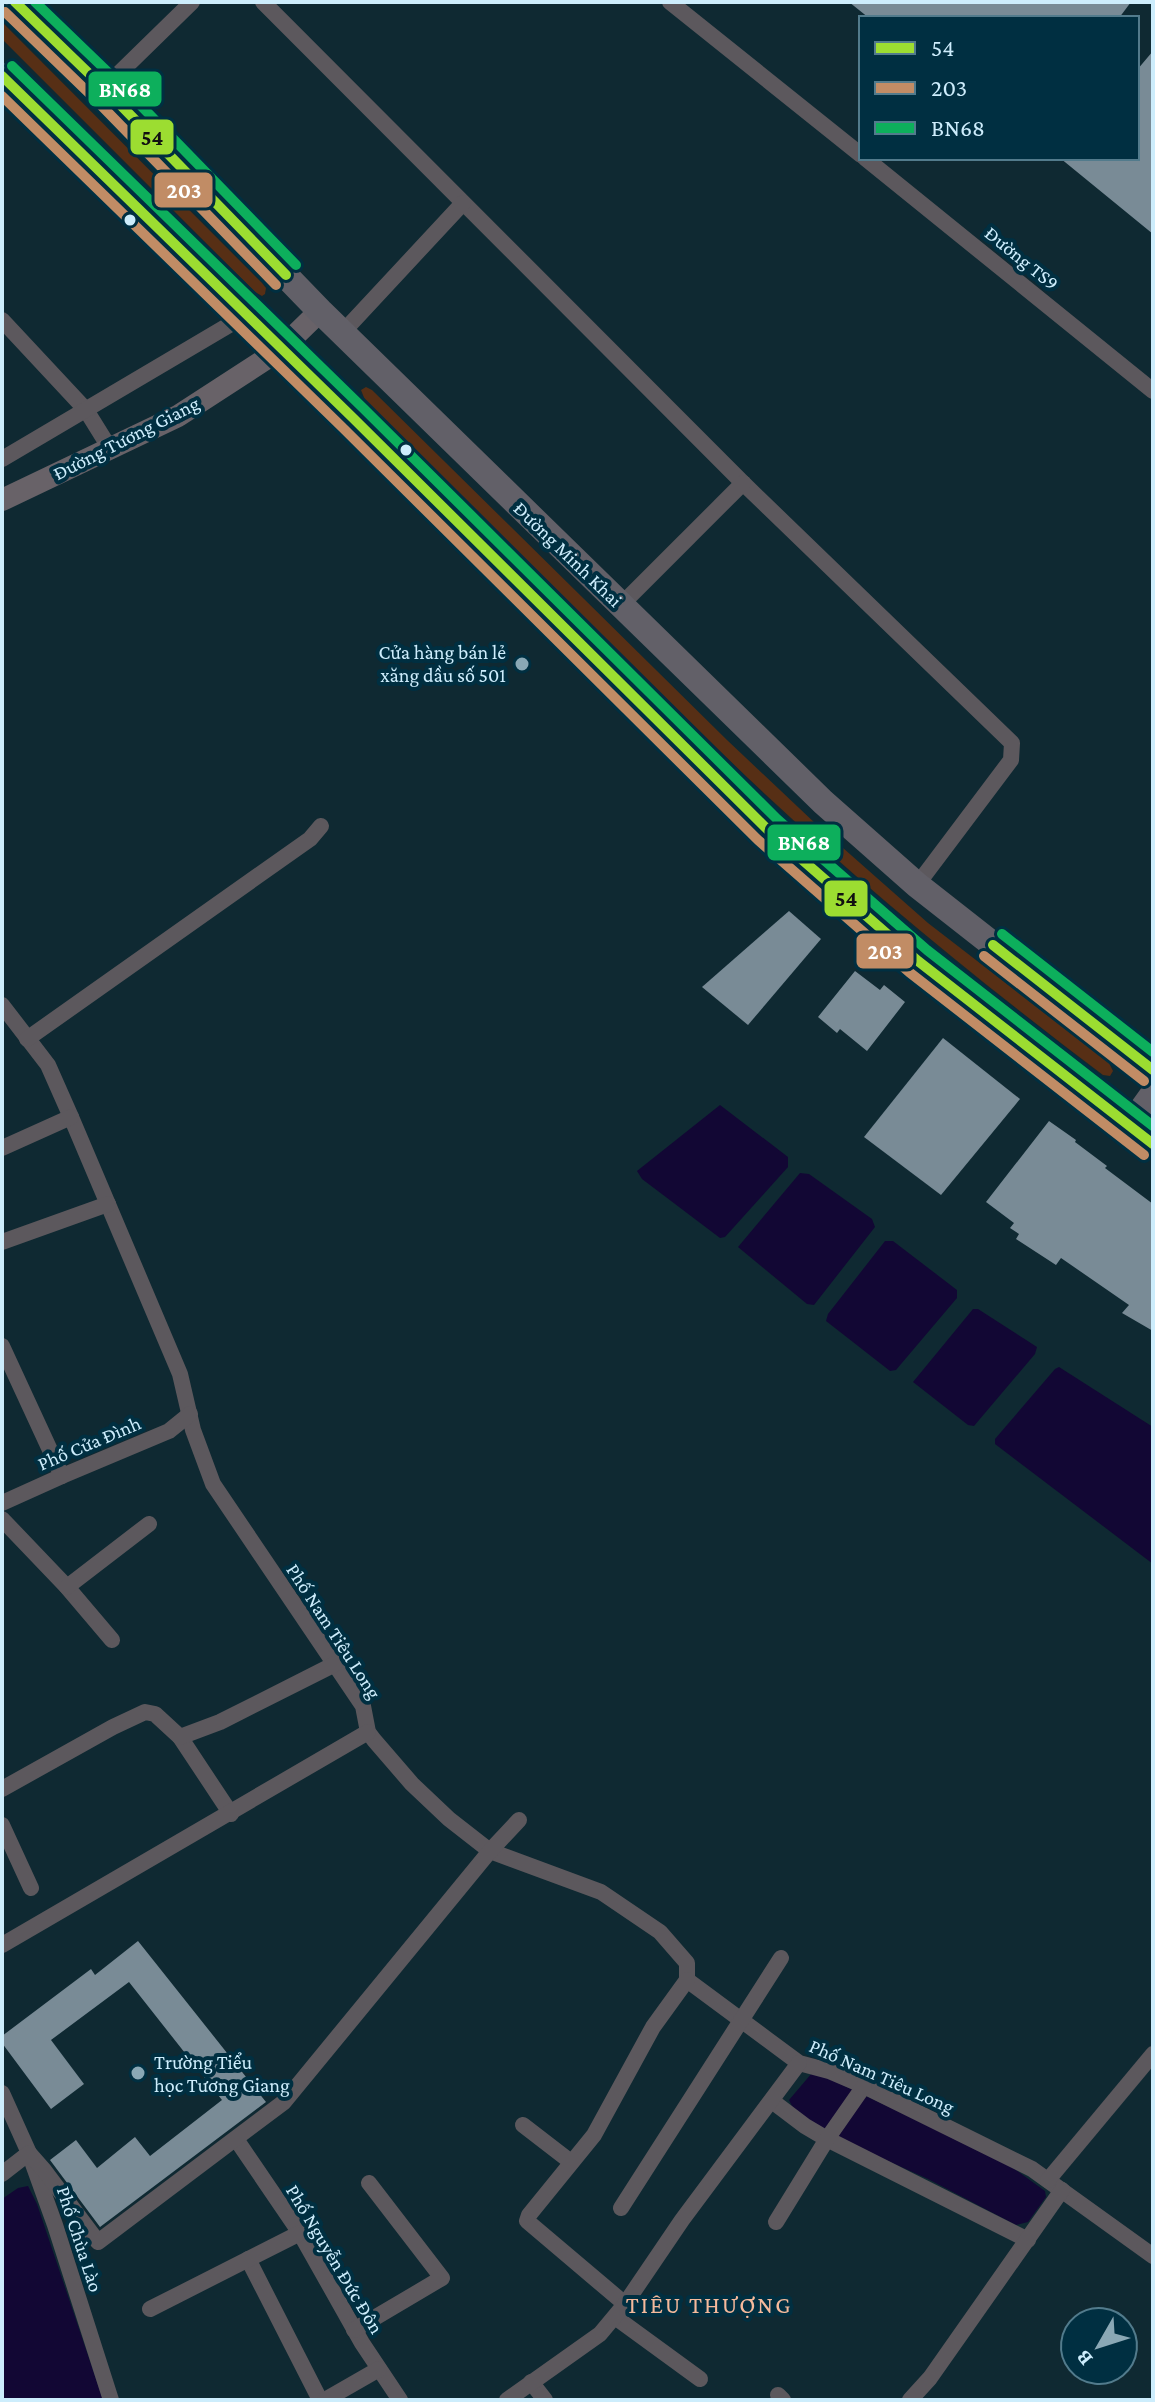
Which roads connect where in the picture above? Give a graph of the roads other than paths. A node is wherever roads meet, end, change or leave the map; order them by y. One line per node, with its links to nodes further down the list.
1 (15, 2): 6 (main road, Đường Minh Khai)
2 (192, 2): 6 (street)
3 (263, 2): 9 (street)
4 (670, 2): 7 (street, Đường TS9)
5 (2, 76): 11 (main road)
6 (104, 88): 10 (main road, Đường Minh Khai)
7 (859, 153)
8 (868, 160): 15 (street, Đường TS9)
9 (463, 203): 13 (street); 19 (street)
10 (320, 311): 13 (main road, Đường Minh Khai); 14 (main road, Đường Tương Giang)
11 (246, 315): 14 (main road); 16 (street)
12 (2, 320): 16 (street)
13 (343, 332): 21 (main road, Đường Minh Khai)
14 (281, 349): 17 (main road, Đường Tương Giang); 29 (main road)
15 (1153, 391)
16 (86, 410): 17 (street); 18 (street)
17 (109, 447): 20 (main road, Đường Tương Giang)
18 (2, 459)
19 (743, 483): 21 (street); 23 (street)
20 (2, 500)
21 (621, 605): 23 (main road, Đường Minh Khai)
22 (321, 826): 25 (street)
23 (917, 885): 26 (main road, Đường Minh Khai)
24 (2, 1005): 25 (street, Phố Nam Tiêu Long)
25 (27, 1039): 28 (street, Phố Nam Tiêu Long)
26 (1153, 1070)
27 (1153, 1094): 29 (main road)
28 (71, 1117): 31 (street); 32 (street, Phố Nam Tiêu Long)
29 (1130, 1126): 30 (main road)
30 (1153, 1144)
31 (2, 1148)
32 (108, 1204): 33 (street); 35 (street, Phố Nam Tiêu Long)
33 (2, 1242)
34 (2, 1346): 36 (street)
35 (190, 1414): 36 (street, Phố Cửa Đình); 42 (street, Phố Nam Tiêu Long)
36 (62, 1476): 37 (street, Phố Cửa Đình)
37 (2, 1503)
38 (2, 1519): 40 (street)
39 (149, 1524): 40 (street)
40 (67, 1587): 41 (street)
41 (112, 1640)
42 (335, 1664): 43 (street, Phố Nam Tiêu Long); 44 (street)
43 (368, 1732): 46 (street); 49 (street, Phố Nam Tiêu Long)
44 (180, 1737): 45 (street); 46 (street)
45 (2, 1789)
46 (231, 1814): 51 (street)
47 (519, 1820): 49 (street)
48 (2, 1825): 50 (street)
49 (490, 1851): 53 (street, Phố Nam Tiêu Long); 61 (street)
50 (31, 1888)
51 (2, 1945)
52 (781, 1958): 54 (street)
53 (687, 1980): 54 (street, Phố Nam Tiêu Long); 64 (street)
54 (741, 2020): 56 (street, Phố Nam Tiêu Long); 69 (street)
55 (1153, 2054): 66 (street)
56 (799, 2063): 57 (street, Phố Nam Tiêu Long); 59 (street)
57 (861, 2089): 62 (street); 66 (street, Phố Nam Tiêu Long)
58 (2, 2093): 63 (street, Phố Chùa Lào)
59 (772, 2101): 62 (street); 76 (street)
60 (523, 2125): 64 (street)
61 (236, 2139): 63 (street); 71 (street, Phố Nguyễn Đức Đôn)
62 (827, 2139): 70 (street); 72 (street)
63 (29, 2153): 65 (street); 81 (street, Phố Chùa Lào)
64 (571, 2162): 76 (street)
65 (2, 2174)
66 (1048, 2180): 68 (street, Phố Nam Tiêu Long)
67 (369, 2183): 77 (street)
68 (1062, 2190): 72 (street); 73 (street, Phố Nam Tiêu Long)
69 (621, 2208)
70 (776, 2222)
71 (300, 2233): 74 (street); 77 (street, Phố Nguyễn Đức Đôn)
72 (1028, 2240): 86 (street)
73 (1153, 2256)
74 (248, 2259): 75 (street); 82 (street)
75 (150, 2309)
76 (620, 2310): 79 (street); 80 (street)
77 (354, 2330): 78 (street, Phố Nguyễn Đức Đôn)
78 (379, 2369): 82 (street); 83 (street, Phố Nguyễn Đức Đôn)
79 (700, 2379)
80 (531, 2382): 84 (street); 85 (street)
81 (111, 2400)
82 (322, 2400)
83 (400, 2400)
84 (507, 2400)
85 (545, 2400)
86 (910, 2400)

